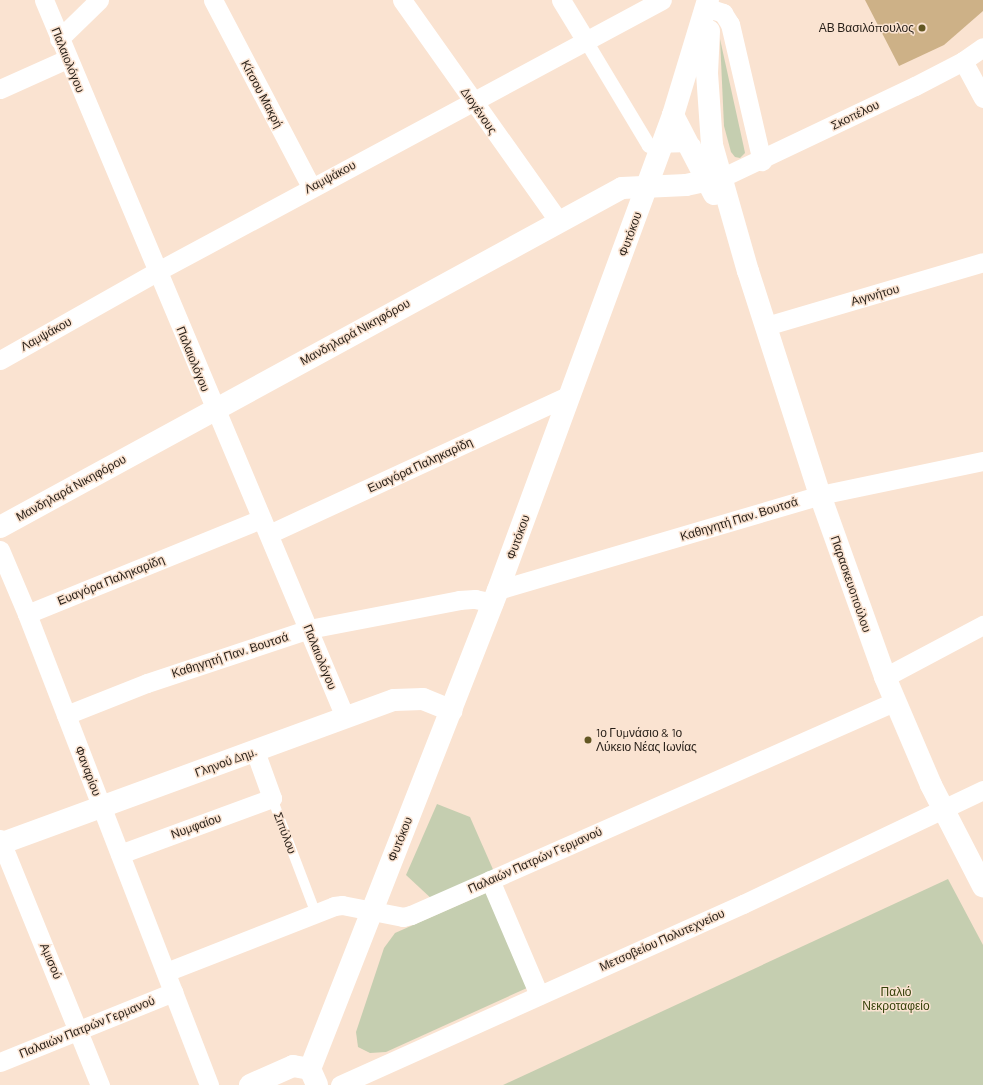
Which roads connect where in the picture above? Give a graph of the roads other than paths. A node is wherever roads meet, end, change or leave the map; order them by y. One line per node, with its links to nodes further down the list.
1 (44, 0): 8 (street, Παλαιολόγου)
2 (99, 0): 8 (street)
3 (213, 0): 23 (street, Κίτσου Μακρή)
4 (402, 0): 15 (street, Διογένους)
5 (561, 0): 9 (street)
6 (662, 0): 9 (street, Λαμψάκου)
7 (710, 3): 16 (street, Φυτόκου); 17 (street); 20 (street)
8 (59, 39): 11 (street, Παλαιολόγου)
9 (586, 41): 15 (street, Λαμψάκου); 19 (street)
10 (983, 47): 12 (street, Σκοπέλου)
11 (67, 59): 13 (street); 26 (street, Παλαιολόγου)
12 (963, 61): 14 (street); 20 (street, Σκοπέλου)
13 (0, 89)
14 (983, 98)
15 (472, 101): 23 (street, Λαμψάκου); 24 (street, Διογένους)
16 (673, 115): 17 (street); 18 (street); 19 (street, Φυτόκου)
17 (714, 143): 18 (street); 21 (street)
18 (687, 144): 19 (street); 21 (street)
19 (662, 146): 22 (street, Φυτόκου)
20 (762, 160): 21 (street, Σκοπέλου)
21 (715, 179): 22 (street, Μανδηλαρά Νικηφόρου); 27 (street, Παρασκευοπούλου)
22 (648, 186): 24 (street, Μανδηλαρά Νικηφόρου); 29 (street, Φυτόκου)
23 (311, 187): 26 (street, Λαμψάκου)
24 (558, 220): 30 (street, Μανδηλαρά Νικηφόρου)
25 (983, 262): 27 (street, Αιγινήτου)
26 (158, 271): 28 (street, Λαμψάκου); 30 (street, Παλαιολόγου)
27 (766, 326): 32 (street, Παρασκευοπούλου)
28 (0, 360)
29 (570, 395): 34 (street, Ευαγόρα Παληκαρίδη); 36 (street, Φυτόκου)
30 (214, 410): 33 (street, Μανδηλαρά Νικηφόρου); 34 (street, Παλαιολόγου)
31 (983, 461): 32 (street, Καθηγητή Παν. Βουτσά)
32 (820, 495): 36 (street, Καθηγητή Παν. Βουτσά); 40 (street, Παρασκευοπούλου)
33 (0, 527)
34 (265, 527): 37 (street, Ευαγόρα Παληκαρίδη); 39 (street, Παλαιολόγου)
35 (0, 550): 37 (street, Φαναρίου)
36 (496, 596): 39 (street, Καθηγητή Παν. Βουτσά); 42 (street, Φυτόκου)
37 (27, 614): 43 (street, Φαναρίου)
38 (983, 625): 40 (street)
39 (309, 629): 43 (street, Καθηγητή Παν. Βουτσά); 44 (street, Παλαιολόγου)
40 (885, 677): 41 (street, Παρασκευοπούλου)
41 (896, 701): 49 (street, Παρασκευοπούλου); 53 (street, Παλαιών Πατρών Γερμανού)
42 (452, 711): 44 (street, Γληνού Δημ.); 54 (street, Φυτόκου)
43 (66, 715): 48 (street, Φαναρίου)
44 (345, 718): 45 (street, Γληνού Δημ.)
45 (254, 751): 47 (street, Σιπύλου); 48 (street, Γληνού Δημ.)
46 (983, 790): 49 (street, Μετσοβείου Πολυτεχνείου)
47 (272, 798): 51 (street, Νυμφαίου); 55 (lane, Σιπύλου)
48 (102, 808): 50 (street, Γληνού Δημ.); 51 (street, Φαναρίου)
49 (943, 809): 52 (street, Παρασκευοπούλου); 58 (street, Μετσοβείου Πολυτεχνείου)
50 (1, 842): 59 (street, Αμισού)
51 (120, 854): 56 (street, Φαναρίου)
52 (980, 875)
53 (490, 880): 54 (street, Παλαιών Πατρών Γερμανού); 58 (street)
54 (371, 910): 55 (street, Παλαιών Πατρών Γερμανού); 61 (street, Φυτόκου)
55 (316, 914): 56 (street, Παλαιών Πατρών Γερμανού)
56 (166, 972): 57 (street, Φαναρίου)
57 (174, 992): 59 (street, Παλαιών Πατρών Γερμανού); 63 (street, Φαναρίου)
58 (539, 995): 65 (street, Μετσοβείου Πολυτεχνείου)
59 (80, 1031): 60 (street, Παλαιών Πατρών Γερμανού); 62 (street, Αμισού)
60 (0, 1062)
61 (314, 1077): 64 (street)
62 (100, 1085)
63 (209, 1085)
64 (250, 1085)
65 (340, 1085)

